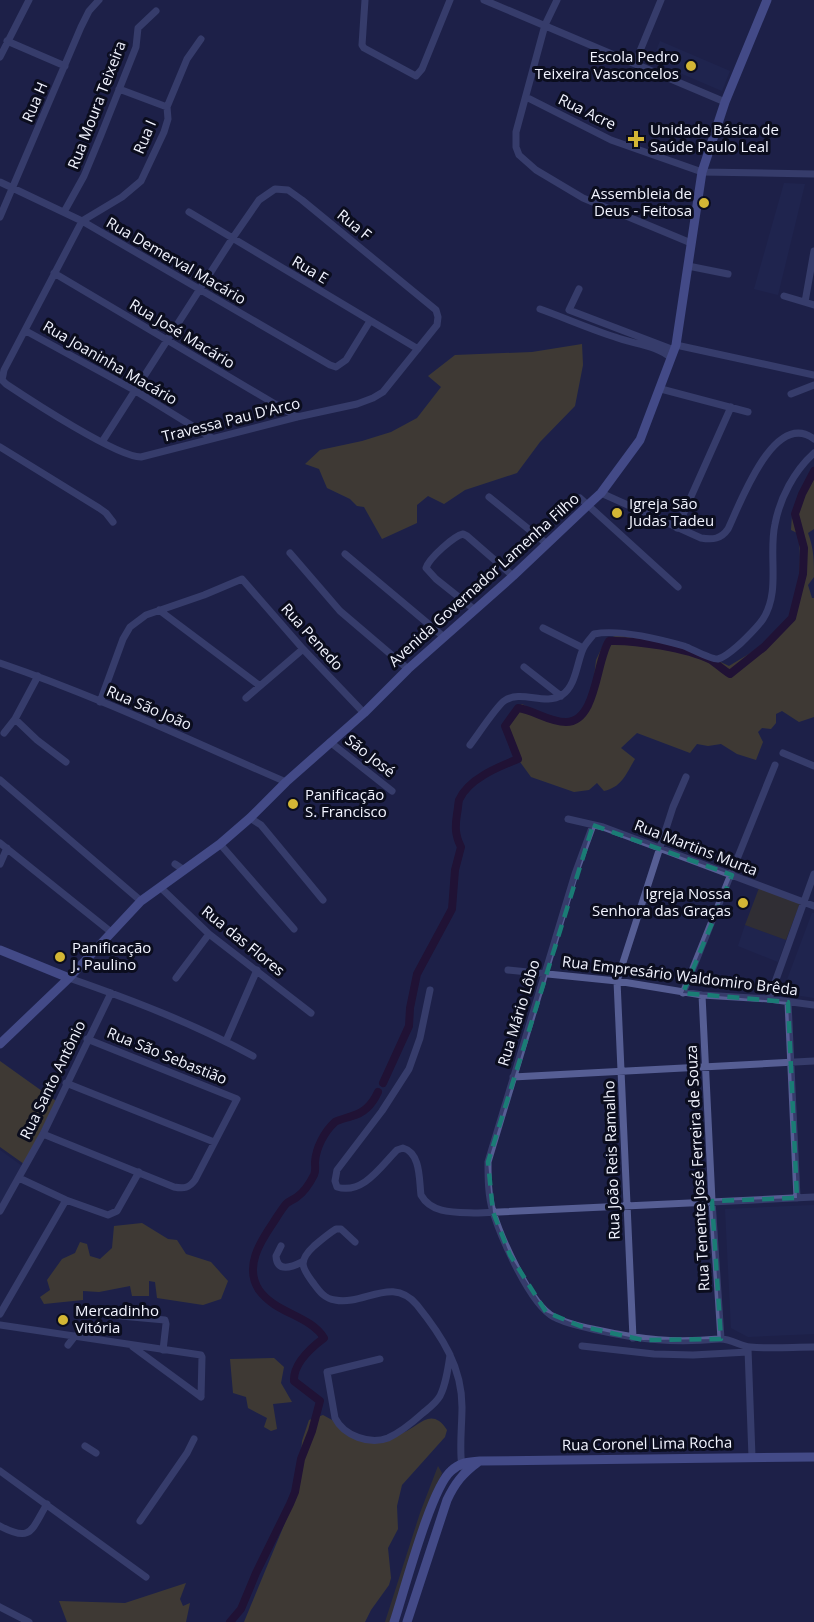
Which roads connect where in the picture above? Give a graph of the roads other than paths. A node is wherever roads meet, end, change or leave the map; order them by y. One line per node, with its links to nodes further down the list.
1 (29, 0): 12 (street)
2 (99, 0): 15 (street, Rua H)
3 (365, 0): 4 (street)
4 (450, 0)
5 (484, 0): 10 (street)
6 (557, 0): 10 (street)
7 (661, 0): 14 (street)
8 (767, 0): 18 (street, Avenida Governador Lamenha Filho)
9 (156, 11): 16 (street, Rua Moura Teixeira)
10 (545, 25): 14 (street); 17 (street)
11 (201, 39): 19 (street, Rua I)
12 (7, 41): 13 (street); 15 (street)
13 (0, 57)
14 (634, 63): 18 (street)
15 (65, 66): 23 (street, Rua H)
16 (119, 89): 19 (street); 24 (street, Rua Moura Teixeira)
17 (526, 97): 20 (street, Rua Acre); 29 (street)
18 (725, 102): 20 (street, Avenida Governador Lamenha Filho)
19 (167, 107): 27 (street, Rua I)
20 (702, 172): 21 (street, Rua Acre); 29 (street, Avenida Governador Lamenha Filho)
21 (814, 174)
22 (0, 182): 23 (street, Rua Demerval Macário)
23 (13, 188): 24 (street, Rua Demerval Macário); 26 (street, Rua H)
24 (64, 212): 27 (street, Rua Demerval Macário)
25 (189, 212): 28 (street, Rua E)
26 (0, 217)
27 (82, 221): 32 (street); 35 (street, Rua Demerval Macário)
28 (232, 239): 35 (street); 38 (street, Rua F); 41 (street, Rua E)
29 (691, 243): 31 (street, Avenida Governador Lamenha Filho)
30 (814, 251): 37 (street)
31 (688, 266): 33 (street); 45 (street, Avenida Governador Lamenha Filho)
32 (54, 273): 42 (street); 43 (street, Rua José Macário)
33 (728, 274)
34 (579, 289): 45 (street)
35 (199, 290): 41 (street, Rua Demerval Macário); 43 (street)
36 (784, 296): 37 (street)
37 (805, 302): 39 (street)
38 (427, 303): 44 (street, Travessa Pau D'Arco)
39 (814, 306)
40 (540, 309): 45 (street)
41 (370, 321): 44 (street, Rua E)
42 (26, 331): 46 (street); 50 (street, Rua Joaninha Macário)
43 (167, 342): 50 (street); 54 (street, Rua José Macário)
44 (418, 349): 54 (street, Travessa Pau D'Arco)
45 (674, 351): 47 (street); 49 (street, Avenida Governador Lamenha Filho)
46 (2, 369): 57 (street, Travessa Pau D'Arco)
47 (814, 375)
48 (814, 385): 51 (street)
49 (661, 389): 52 (street); 60 (street, Avenida Governador Lamenha Filho)
50 (134, 390): 55 (street, Rua Joaninha Macário); 57 (street)
51 (791, 394)
52 (731, 407): 53 (street); 65 (street)
53 (748, 412)
54 (297, 417): 55 (street, Travessa Pau D'Arco)
55 (212, 438): 57 (street, Travessa Pau D'Arco)
56 (814, 439): 65 (street)
57 (102, 442)
58 (0, 447): 64 (street)
59 (814, 453): 75 (street)
60 (601, 493): 63 (street, Avenida Governador Lamenha Filho); 65 (street)
61 (489, 497): 66 (street)
62 (580, 498): 63 (street)
63 (588, 506): 66 (street, Avenida Governador Lamenha Filho); 70 (street)
64 (113, 522)
65 (677, 528)
66 (547, 544): 69 (street, Avenida Governador Lamenha Filho)
67 (290, 553): 79 (street)
68 (345, 554): 74 (street)
69 (513, 576): 72 (street, Avenida Governador Lamenha Filho); 72 (street)
70 (678, 587)
71 (159, 610): 76 (street, Rua Penedo); 81 (street); 84 (street)
72 (475, 610): 74 (street, Avenida Governador Lamenha Filho)
73 (543, 628): 75 (street)
74 (444, 637): 79 (street, Avenida Governador Lamenha Filho)
75 (583, 648): 82 (street)
76 (303, 649): 81 (street); 85 (street, Rua Penedo)
77 (0, 663): 80 (street, Rua São João)
78 (524, 667): 82 (street)
79 (408, 669): 85 (street, Avenida Governador Lamenha Filho)
80 (38, 676): 84 (street, Rua São João); 86 (street)
81 (260, 686): 83 (street)
82 (561, 696): 89 (street)
83 (246, 698)
84 (100, 702): 96 (street, Rua São João)
85 (364, 713): 88 (street, Avenida Governador Lamenha Filho)
86 (15, 719): 87 (street); 91 (street)
87 (4, 733)
88 (330, 742): 96 (street, Avenida Governador Lamenha Filho); 97 (street, São José)
89 (470, 745)
90 (783, 753): 93 (street)
91 (66, 762)
92 (775, 765): 109 (street)
93 (814, 766)
94 (686, 777): 104 (street)
95 (0, 780): 112 (street)
96 (286, 782): 98 (street, Avenida Governador Lamenha Filho)
97 (393, 791)
98 (250, 818): 102 (street, Avenida Governador Lamenha Filho); 111 (street)
99 (568, 819): 100 (street, Rua Martins Murta)
100 (593, 825): 104 (street, Rua Martins Murta); 121 (street, Rua Mário Lôbo)
101 (0, 843): 103 (street)
102 (220, 844): 107 (street, Avenida Governador Lamenha Filho); 115 (street)
103 (7, 848): 105 (street); 116 (street)
104 (661, 849): 109 (street, Rua Martins Murta); 124 (street)
105 (0, 864)
106 (175, 864): 107 (street)
107 (184, 870): 110 (street, Avenida Governador Lamenha Filho)
108 (814, 874): 113 (street)
109 (732, 875): 113 (street, Rua Martins Murta); 127 (street)
110 (161, 888): 112 (street, Avenida Governador Lamenha Filho); 117 (street, Rua das Flores)
111 (323, 900)
112 (141, 901): 116 (street, Avenida Governador Lamenha Filho)
113 (804, 902): 114 (street, Rua Martins Murta); 129 (street)
114 (814, 906)
115 (294, 929)
116 (111, 932): 122 (street, Avenida Governador Lamenha Filho)
117 (209, 934): 119 (street, Rua das Flores); 123 (street)
118 (0, 950): 122 (street)
119 (257, 970): 132 (street, Rua das Flores); 134 (street)
120 (508, 970): 121 (street, Rua Empresário Waldomiro Brêda)
121 (544, 974): 124 (street, Rua Empresário Waldomiro Brêda); 141 (street, Rua Mário Lôbo)
122 (69, 978): 126 (street); 135 (street, Avenida Governador Lamenha Filho)
123 (176, 978)
124 (617, 981): 127 (street, Rua Empresário Waldomiro Brêda); 140 (street, Rua João Reis Ramalho)
125 (430, 990): 153 (street)
126 (111, 993): 133 (street, Rua Santo Antônio); 134 (street)
127 (683, 993): 128 (street, Rua Empresário Waldomiro Brêda)
128 (702, 995): 129 (street, Rua Empresário Waldomiro Brêda); 139 (street, Rua Tenente José Ferreira de Souza)
129 (769, 999): 130 (street, Rua Empresário Waldomiro Brêda)
130 (788, 1002): 131 (street, Rua Empresário Waldomiro Brêda); 138 (street)
131 (814, 1005)
132 (311, 1013)
133 (87, 1039): 142 (street, Rua Santo Antônio); 144 (street, Rua São Sebastião)
134 (226, 1041): 136 (street)
135 (0, 1044)
136 (253, 1056)
137 (814, 1061): 138 (street)
138 (791, 1062): 139 (street); 148 (street)
139 (706, 1066): 140 (street); 150 (street, Rua Tenente José Ferreira de Souza)
140 (622, 1071): 141 (street); 151 (street, Rua João Reis Ramalho)
141 (513, 1077): 153 (street, Rua Mário Lôbo)
142 (66, 1083): 143 (street, Rua Santo Antônio); 144 (street)
143 (43, 1134): 145 (street); 146 (street, Rua Santo Antônio)
144 (214, 1142): 145 (street)
145 (139, 1172): 149 (street)
146 (19, 1178): 149 (street); 152 (street, Rua Santo Antônio)
147 (814, 1197): 148 (street)
148 (797, 1198): 150 (street)
149 (66, 1200): 157 (street)
150 (712, 1202): 151 (street); 162 (street, Rua Tenente José Ferreira de Souza)
151 (626, 1206): 153 (street); 161 (street, Rua João Reis Ramalho)
152 (0, 1211)
153 (493, 1212): 161 (street, Rua Mário Lôbo)
154 (355, 1242): 156 (street)
155 (281, 1246): 156 (street)
156 (302, 1262): 169 (street)
157 (0, 1314)
158 (110, 1315): 168 (street)
159 (0, 1325): 160 (street)
160 (75, 1336): 163 (street); 164 (street)
161 (633, 1338): 162 (street, Rua Mário Lôbo)
162 (721, 1339): 167 (street, Rua Mário Lôbo)
163 (68, 1345)
164 (132, 1346): 168 (street); 168 (street)
165 (582, 1346): 167 (street)
166 (814, 1347): 167 (street)
167 (748, 1349): 174 (street)
168 (163, 1350)
169 (450, 1353): 170 (street); 177 (street)
170 (380, 1359)
171 (194, 1439): 181 (street)
172 (86, 1446): 173 (street)
173 (96, 1453)
174 (752, 1457): 175 (street, Rua Coronel Lima Rocha); 176 (street, Rua Coronel Lima Rocha)
175 (814, 1457)
176 (480, 1461): 177 (street, Rua Coronel Lima Rocha); 179 (street)
177 (461, 1463): 179 (street); 186 (street)
178 (0, 1472): 180 (street)
179 (463, 1473): 187 (street)
180 (47, 1504): 182 (street); 183 (street)
181 (140, 1521)
182 (0, 1526)
183 (146, 1576)
184 (0, 1607): 185 (street)
185 (29, 1622)
186 (394, 1622)
187 (407, 1622)

